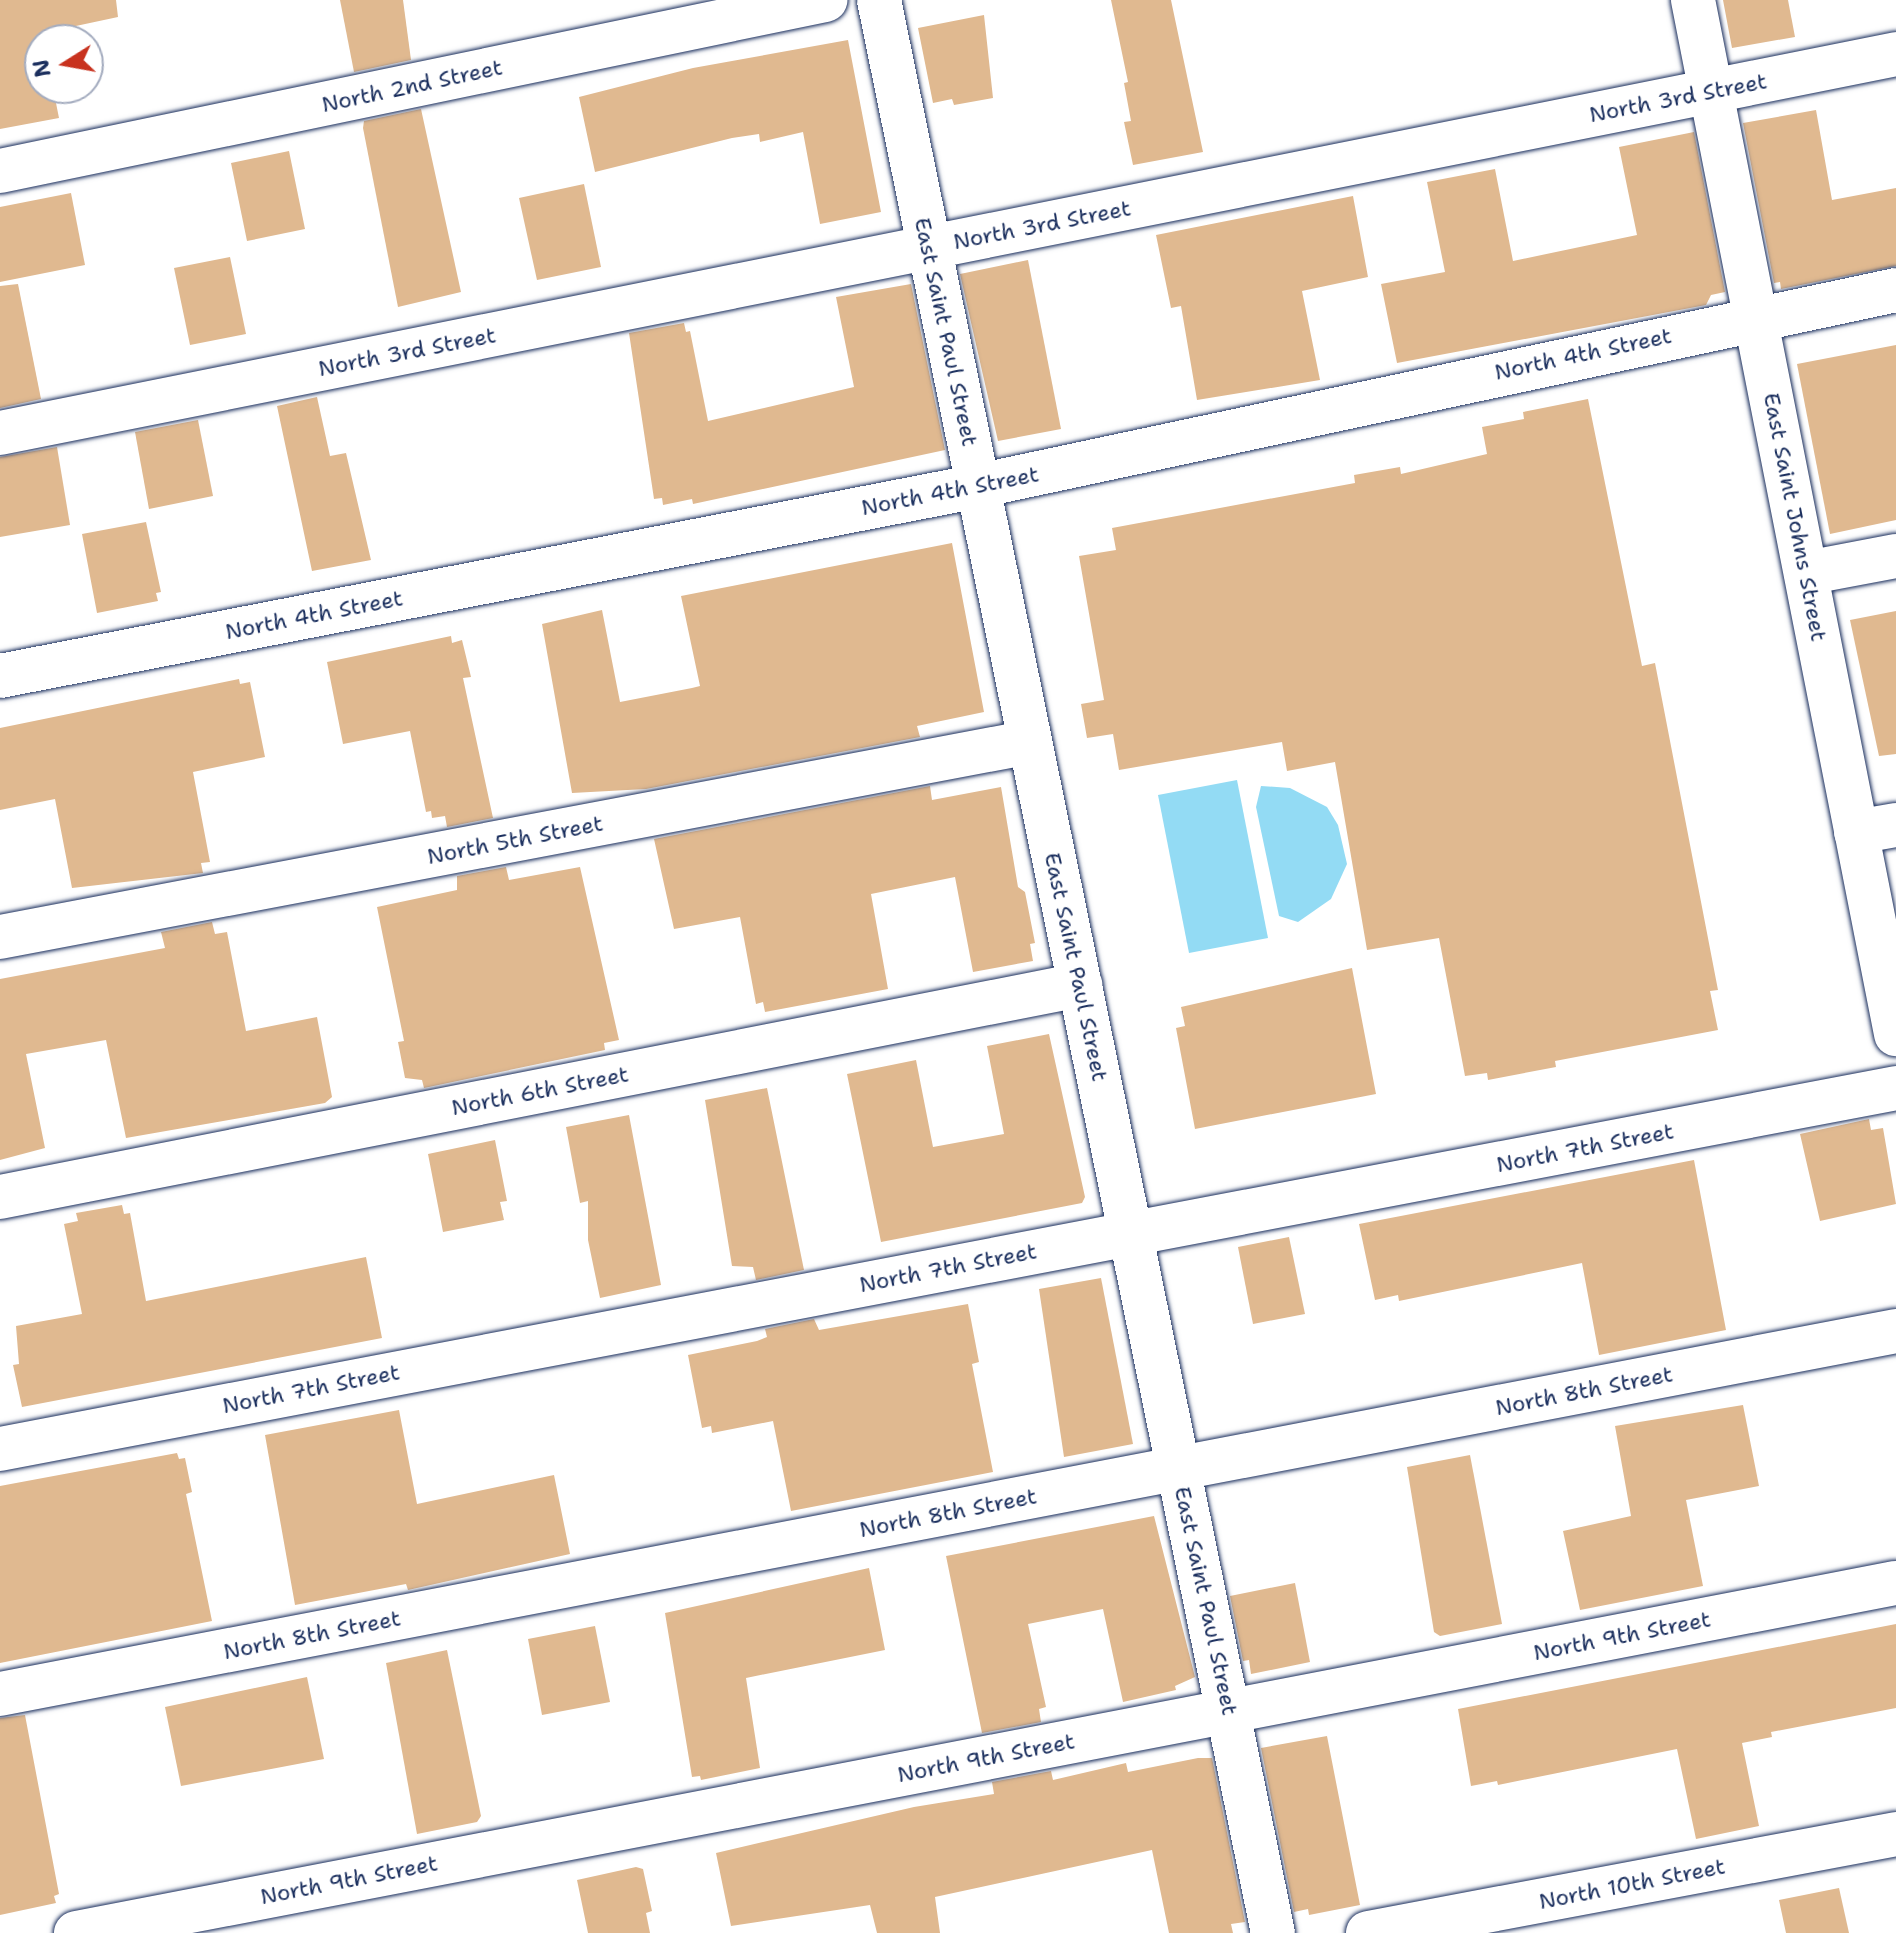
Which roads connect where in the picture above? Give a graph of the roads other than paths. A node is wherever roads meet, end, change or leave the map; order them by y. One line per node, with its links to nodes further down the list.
1 (825, 0): 6 (lane, North 2nd Street)
2 (879, 0): 7 (lane, East Saint Paul Street)
3 (1693, 0): 5 (lane, East Saint Johns Street)
4 (1896, 54): 5 (lane, North 3rd Street)
5 (1711, 91): 7 (lane, North 3rd Street); 9 (lane, East Saint Johns Street)
6 (0, 171)
7 (929, 247): 10 (lane, North 3rd Street); 11 (lane, East Saint Paul Street)
8 (1896, 290): 9 (lane, North 4th Street)
9 (1755, 316): 11 (lane, North 4th Street); 13 (lane, East Saint Johns Street)
10 (0, 433)
11 (978, 486): 14 (lane, North 4th Street); 15 (lane, East Saint Paul Street)
12 (1896, 556): 13 (lane)
13 (1806, 573): 16 (lane, East Saint Johns Street)
14 (0, 676)
15 (1030, 742): 17 (lane, North 5th Street); 18 (lane, East Saint Paul Street)
16 (1876, 829): 19 (lane, East Saint Johns Street)
17 (0, 937)
18 (1080, 985): 21 (lane, North 6th Street); 22 (lane, East Saint Paul Street)
19 (1896, 1034)
20 (1896, 1088): 22 (lane, North 7th Street)
21 (0, 1197)
22 (1130, 1234): 24 (lane, North 7th Street); 25 (lane, East Saint Paul Street)
23 (1896, 1331): 25 (lane, North 8th Street)
24 (0, 1449)
25 (1178, 1469): 27 (lane, North 8th Street); 28 (lane, East Saint Paul Street)
26 (1896, 1583): 28 (lane, North 9th Street)
27 (0, 1694)
28 (1228, 1712): 30 (lane, North 9th Street); 31 (lane, East Saint Paul Street)
29 (1896, 1834): 32 (lane, North 10th Street)
30 (76, 1933)
31 (1273, 1933)
32 (1368, 1933)

